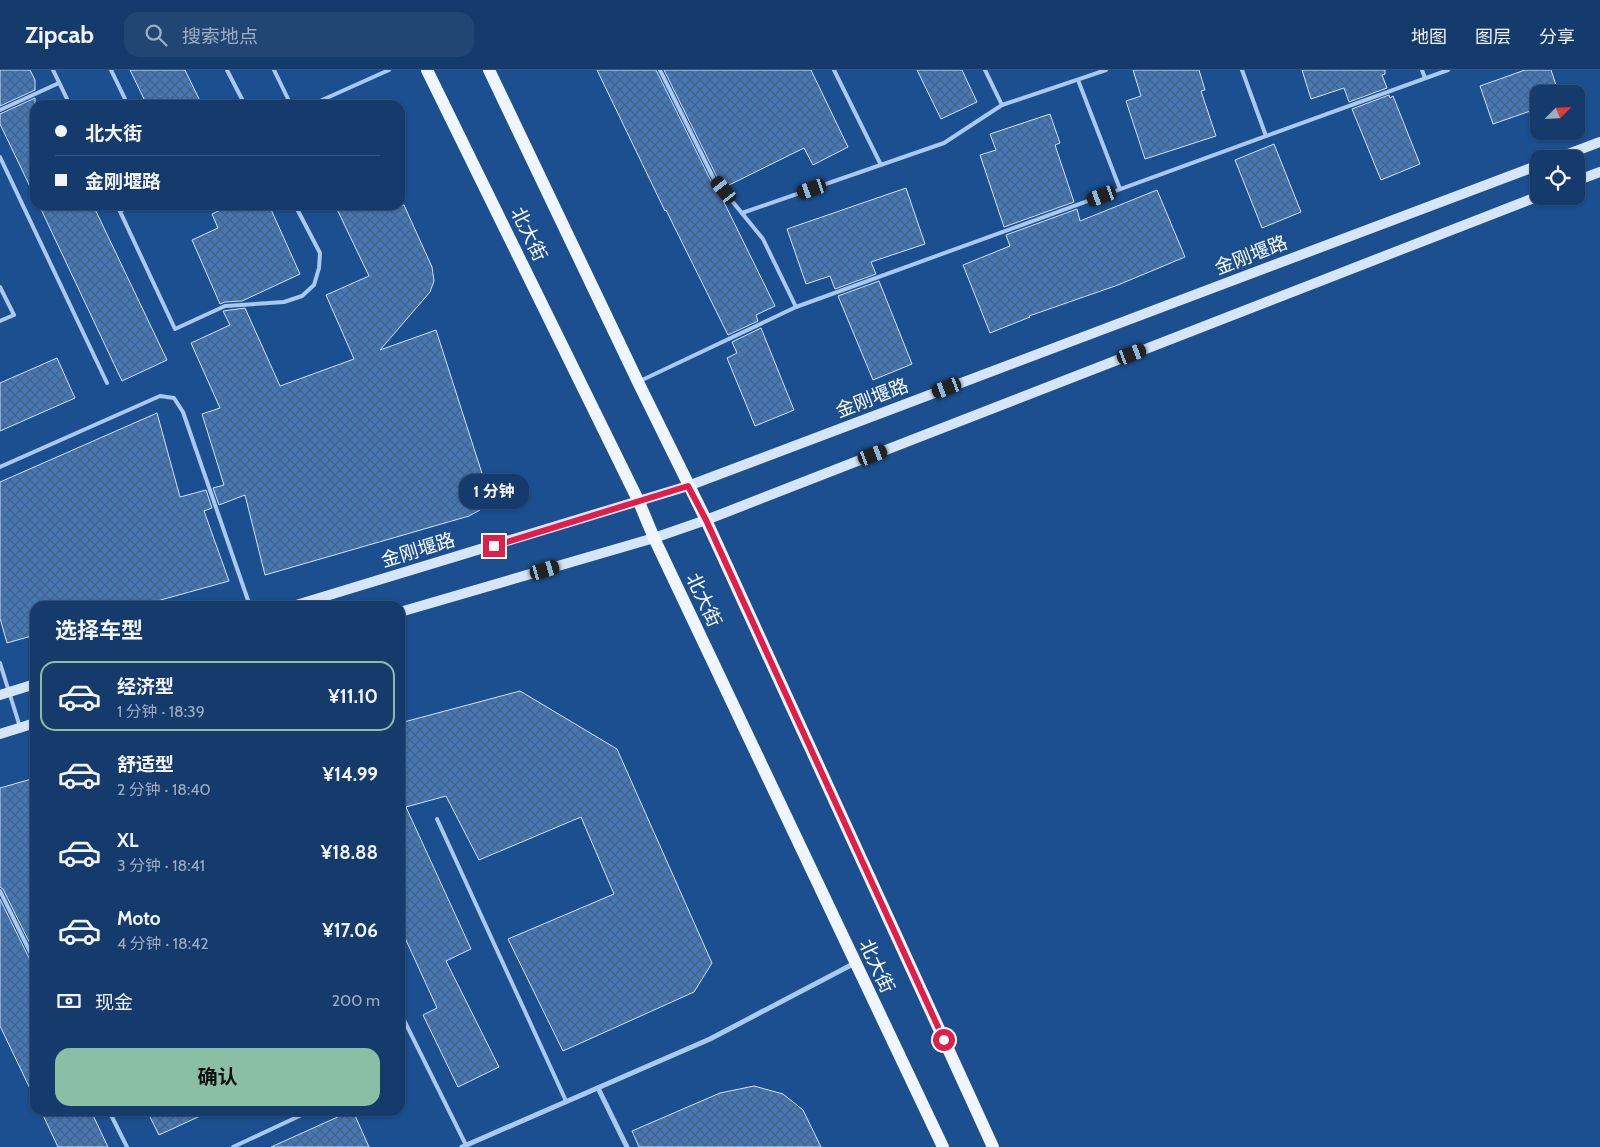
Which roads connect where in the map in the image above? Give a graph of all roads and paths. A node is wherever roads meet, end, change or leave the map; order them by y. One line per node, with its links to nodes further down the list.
1 (54, 70): 17 (lane)
2 (111, 70): 19 (lane)
3 (228, 70): 20 (lane)
4 (274, 70): 21 (lane)
5 (389, 70): 22 (lane)
6 (428, 70): 45 (main road, 北大街)
7 (489, 70): 41 (main road, 北大街)
8 (660, 70): 37 (lane)
9 (834, 70): 29 (lane)
10 (985, 70): 23 (lane)
11 (1106, 70): 16 (lane)
12 (1242, 70): 25 (lane)
13 (1422, 70): 15 (lane)
14 (1448, 70): 15 (lane)
15 (1425, 78): 25 (lane)
16 (1078, 80): 23 (lane); 33 (lane)
17 (60, 83): 18 (lane); 24 (lane)
18 (68, 100)
19 (126, 100)
20 (243, 100)
21 (289, 100)
22 (322, 100)
23 (1002, 105): 29 (lane)
24 (0, 110)
25 (1266, 136): 33 (lane)
26 (1600, 142): 27 (main road)
27 (1579, 150)
28 (0, 157): 42 (lane)
29 (881, 164): 37 (lane)
30 (1530, 168): 44 (main road, 金刚堰路)
31 (1600, 172): 32 (main road)
32 (1585, 178)
33 (1120, 189): 39 (lane)
34 (1530, 200): 46 (main road)
35 (298, 210): 36 (lane)
36 (120, 211)
37 (742, 213): 39 (lane)
38 (0, 287): 40 (lane)
39 (796, 307): 41 (lane)
40 (0, 321)
41 (638, 382): 44 (main road, 北大街)
42 (107, 383)
43 (0, 467): 48 (lane)
44 (688, 486): 45 (main road, 金刚堰路); 46 (main road, 北大街)
45 (639, 502): 47 (main road, 北大街); 49 (main road, 金刚堰路)
46 (706, 520): 47 (main road); 71 (main road, 北大街)
47 (654, 538): 50 (main road); 60 (main road, 北大街)
48 (248, 601)
49 (310, 601)
50 (405, 611)
51 (0, 663): 53 (lane)
52 (30, 686): 53 (main road)
53 (5, 694): 55 (lane)
54 (30, 725): 55 (main road)
55 (20, 728): 56 (main road)
56 (0, 734)
57 (437, 819): 63 (lane)
58 (0, 891): 59 (lane)
59 (30, 952)
60 (855, 963): 62 (street); 70 (main road, 北大街)
61 (405, 1022): 66 (lane)
62 (598, 1088): 63 (street); 69 (street)
63 (566, 1101): 66 (street)
64 (112, 1116): 67 (lane)
65 (299, 1116): 68 (lane)
66 (464, 1146)
67 (127, 1147)
68 (233, 1147)
69 (627, 1147)
70 (943, 1147)
71 (994, 1147)

